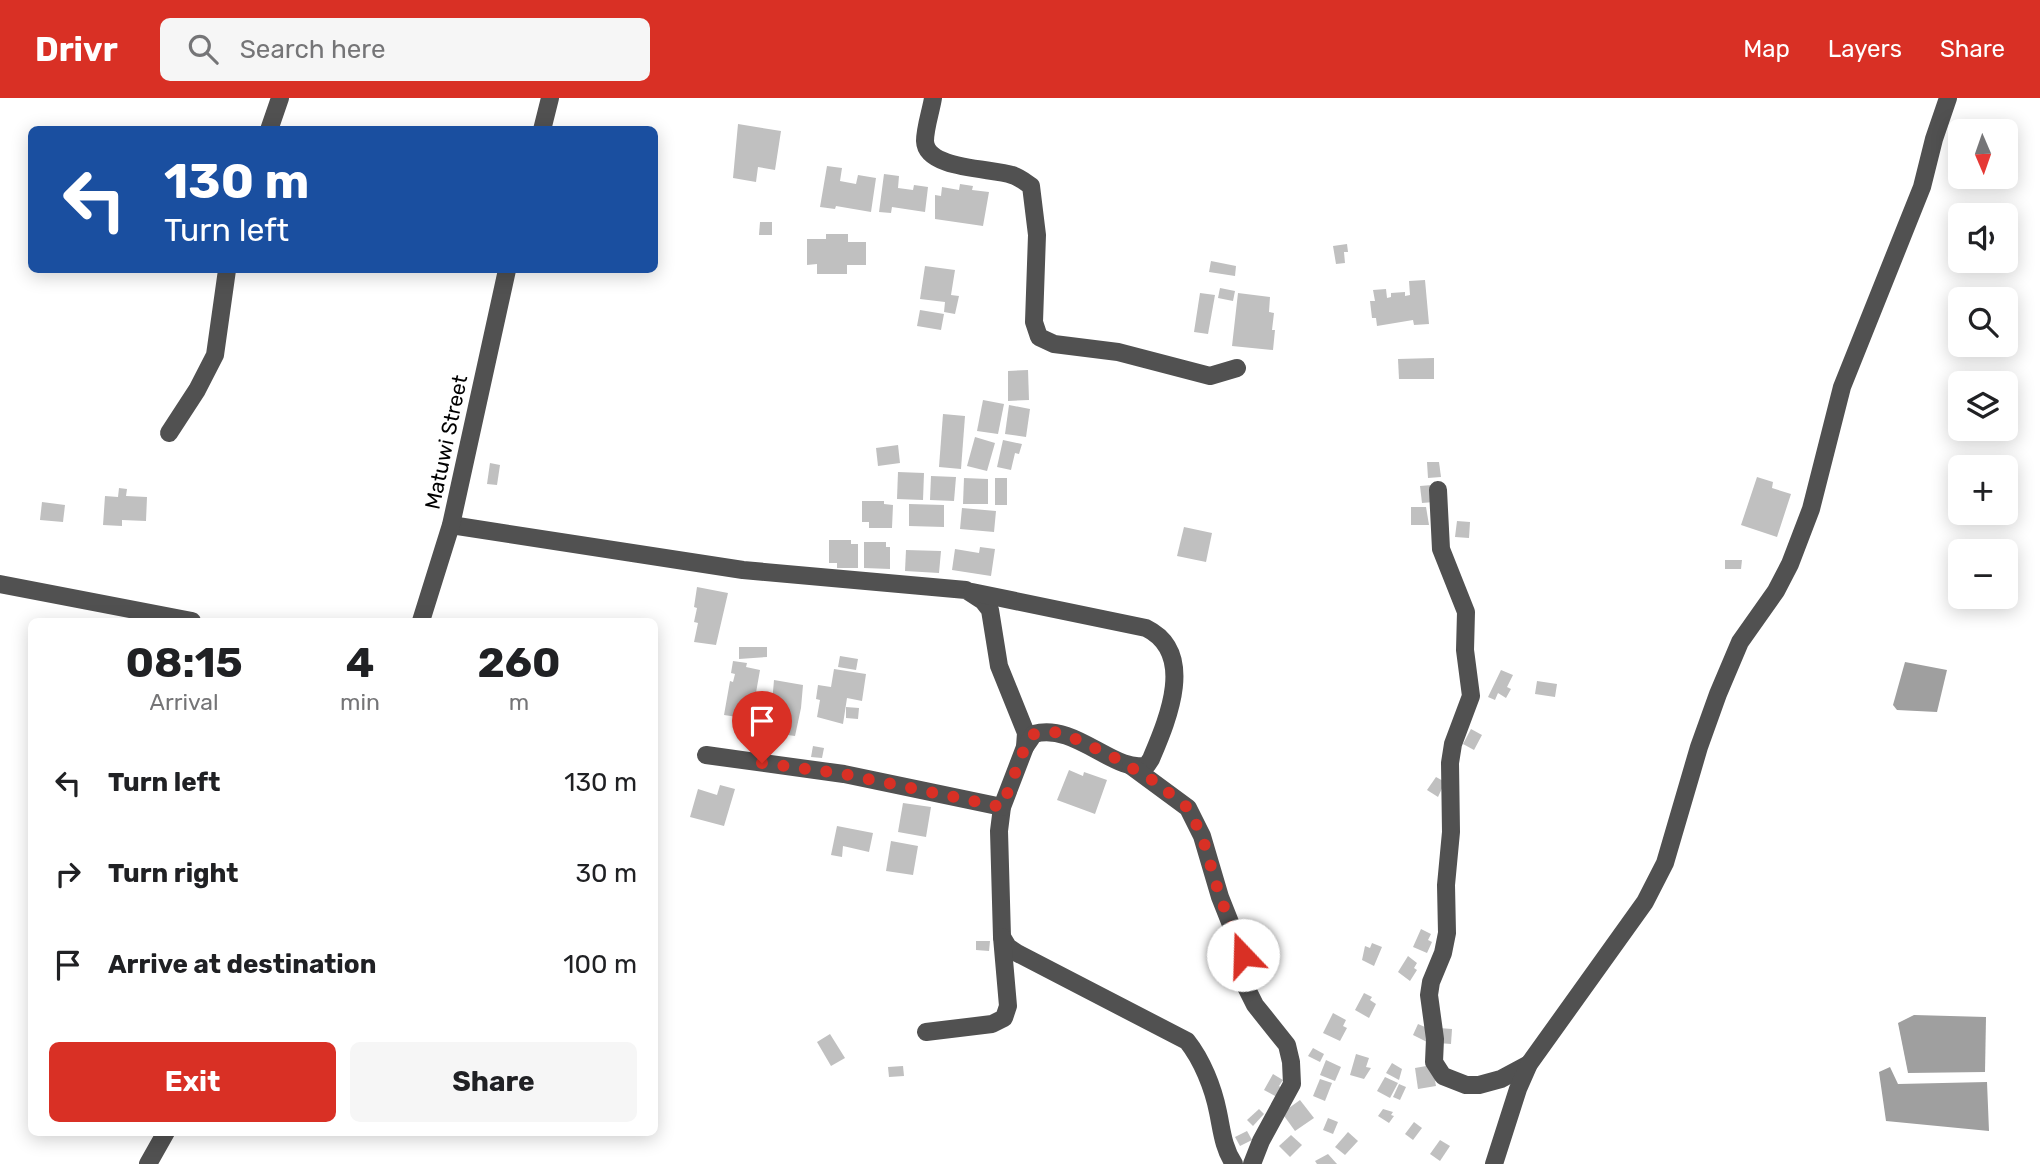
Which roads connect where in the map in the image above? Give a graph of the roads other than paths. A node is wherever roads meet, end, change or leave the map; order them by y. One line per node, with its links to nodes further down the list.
1 (280, 98): 5 (street)
2 (550, 98): 6 (street)
3 (933, 98): 9 (street)
4 (1948, 98): 23 (street)
5 (270, 126)
6 (543, 126)
7 (227, 273): 10 (street)
8 (506, 273): 12 (street, Matuwi Street)
9 (1237, 368)
10 (169, 433)
11 (1438, 490): 23 (street)
12 (451, 525): 14 (street); 16 (street, Matuwi Street)
13 (0, 584): 15 (street)
14 (966, 590): 17 (street); 19 (street)
15 (176, 618)
16 (422, 618)
17 (1025, 747): 19 (street); 20 (street)
18 (706, 755): 20 (street)
19 (1131, 766): 27 (street)
20 (1002, 807): 21 (street)
21 (1002, 937): 22 (street); 26 (street)
22 (926, 1032)
23 (1530, 1064): 28 (street)
24 (164, 1136): 25 (street)
25 (148, 1164)
26 (1234, 1164)
27 (1252, 1164)
28 (1494, 1164)

